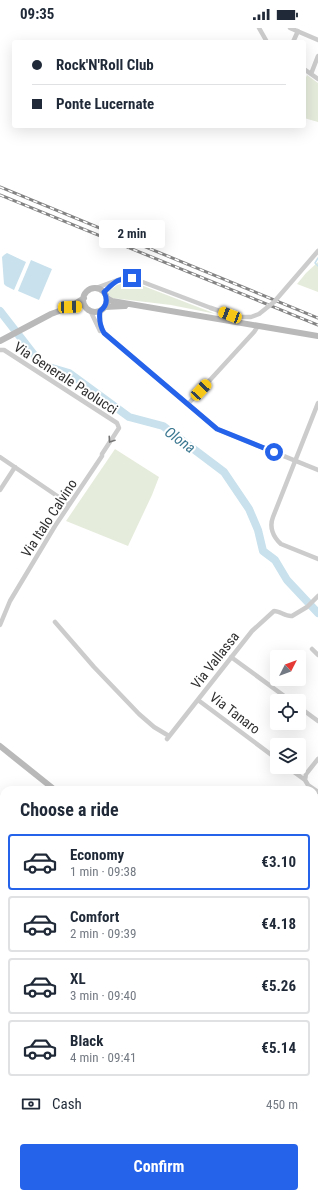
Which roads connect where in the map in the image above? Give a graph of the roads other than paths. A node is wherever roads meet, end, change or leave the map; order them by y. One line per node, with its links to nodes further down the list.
1 (259, 28): 4 (street)
2 (290, 28): 3 (street)
3 (298, 30): 5 (street); 6 (street)
4 (266, 40)
5 (294, 40)
6 (318, 40)
7 (318, 56): 9 (street)
8 (306, 71): 9 (street)
9 (311, 74): 10 (street)
10 (318, 79)
11 (318, 251): 12 (street, bridge)
12 (115, 282): 13 (street); 14 (street)
13 (96, 288): 14 (street); 15 (street)
14 (106, 295): 16 (street); 19 (street)
15 (84, 298): 17 (street); 18 (street)
16 (139, 305): 19 (street); 20 (street)
17 (70, 307): 18 (street); 23 (street)
18 (88, 308): 19 (street); 22 (street)
19 (102, 309): 22 (street)
20 (258, 326): 21 (street); 26 (street)
21 (318, 336)
22 (108, 337): 26 (street)
23 (2, 341)
24 (0, 350): 27 (street, Via Generale Paolucci)
25 (318, 403): 29 (street)
26 (188, 404): 29 (street)
27 (119, 426): 33 (street, Via Italo Calvino, one-way to 33)
28 (0, 457): 30 (street)
29 (296, 461): 31 (street); 34 (street)
30 (15, 467): 32 (street); 33 (street)
31 (318, 470)
32 (0, 490)
33 (70, 504): 37 (street, Via Italo Calvino)
34 (318, 560)
35 (318, 596): 40 (street, Via Vallassa)
36 (55, 622): 42 (street, Via Vallassa)
37 (0, 625)
38 (312, 649): 39 (street)
39 (318, 655)
40 (231, 657): 41 (street); 42 (street, Via Vallassa)
41 (281, 694)
42 (198, 700): 46 (street, Via Tanaro)
43 (306, 712): 44 (street)
44 (318, 720)
45 (0, 746): 50 (street)
46 (270, 754)
47 (318, 759): 49 (street)
48 (297, 774): 49 (street)
49 (305, 780): 51 (street)
50 (50, 786)
51 (309, 786)

